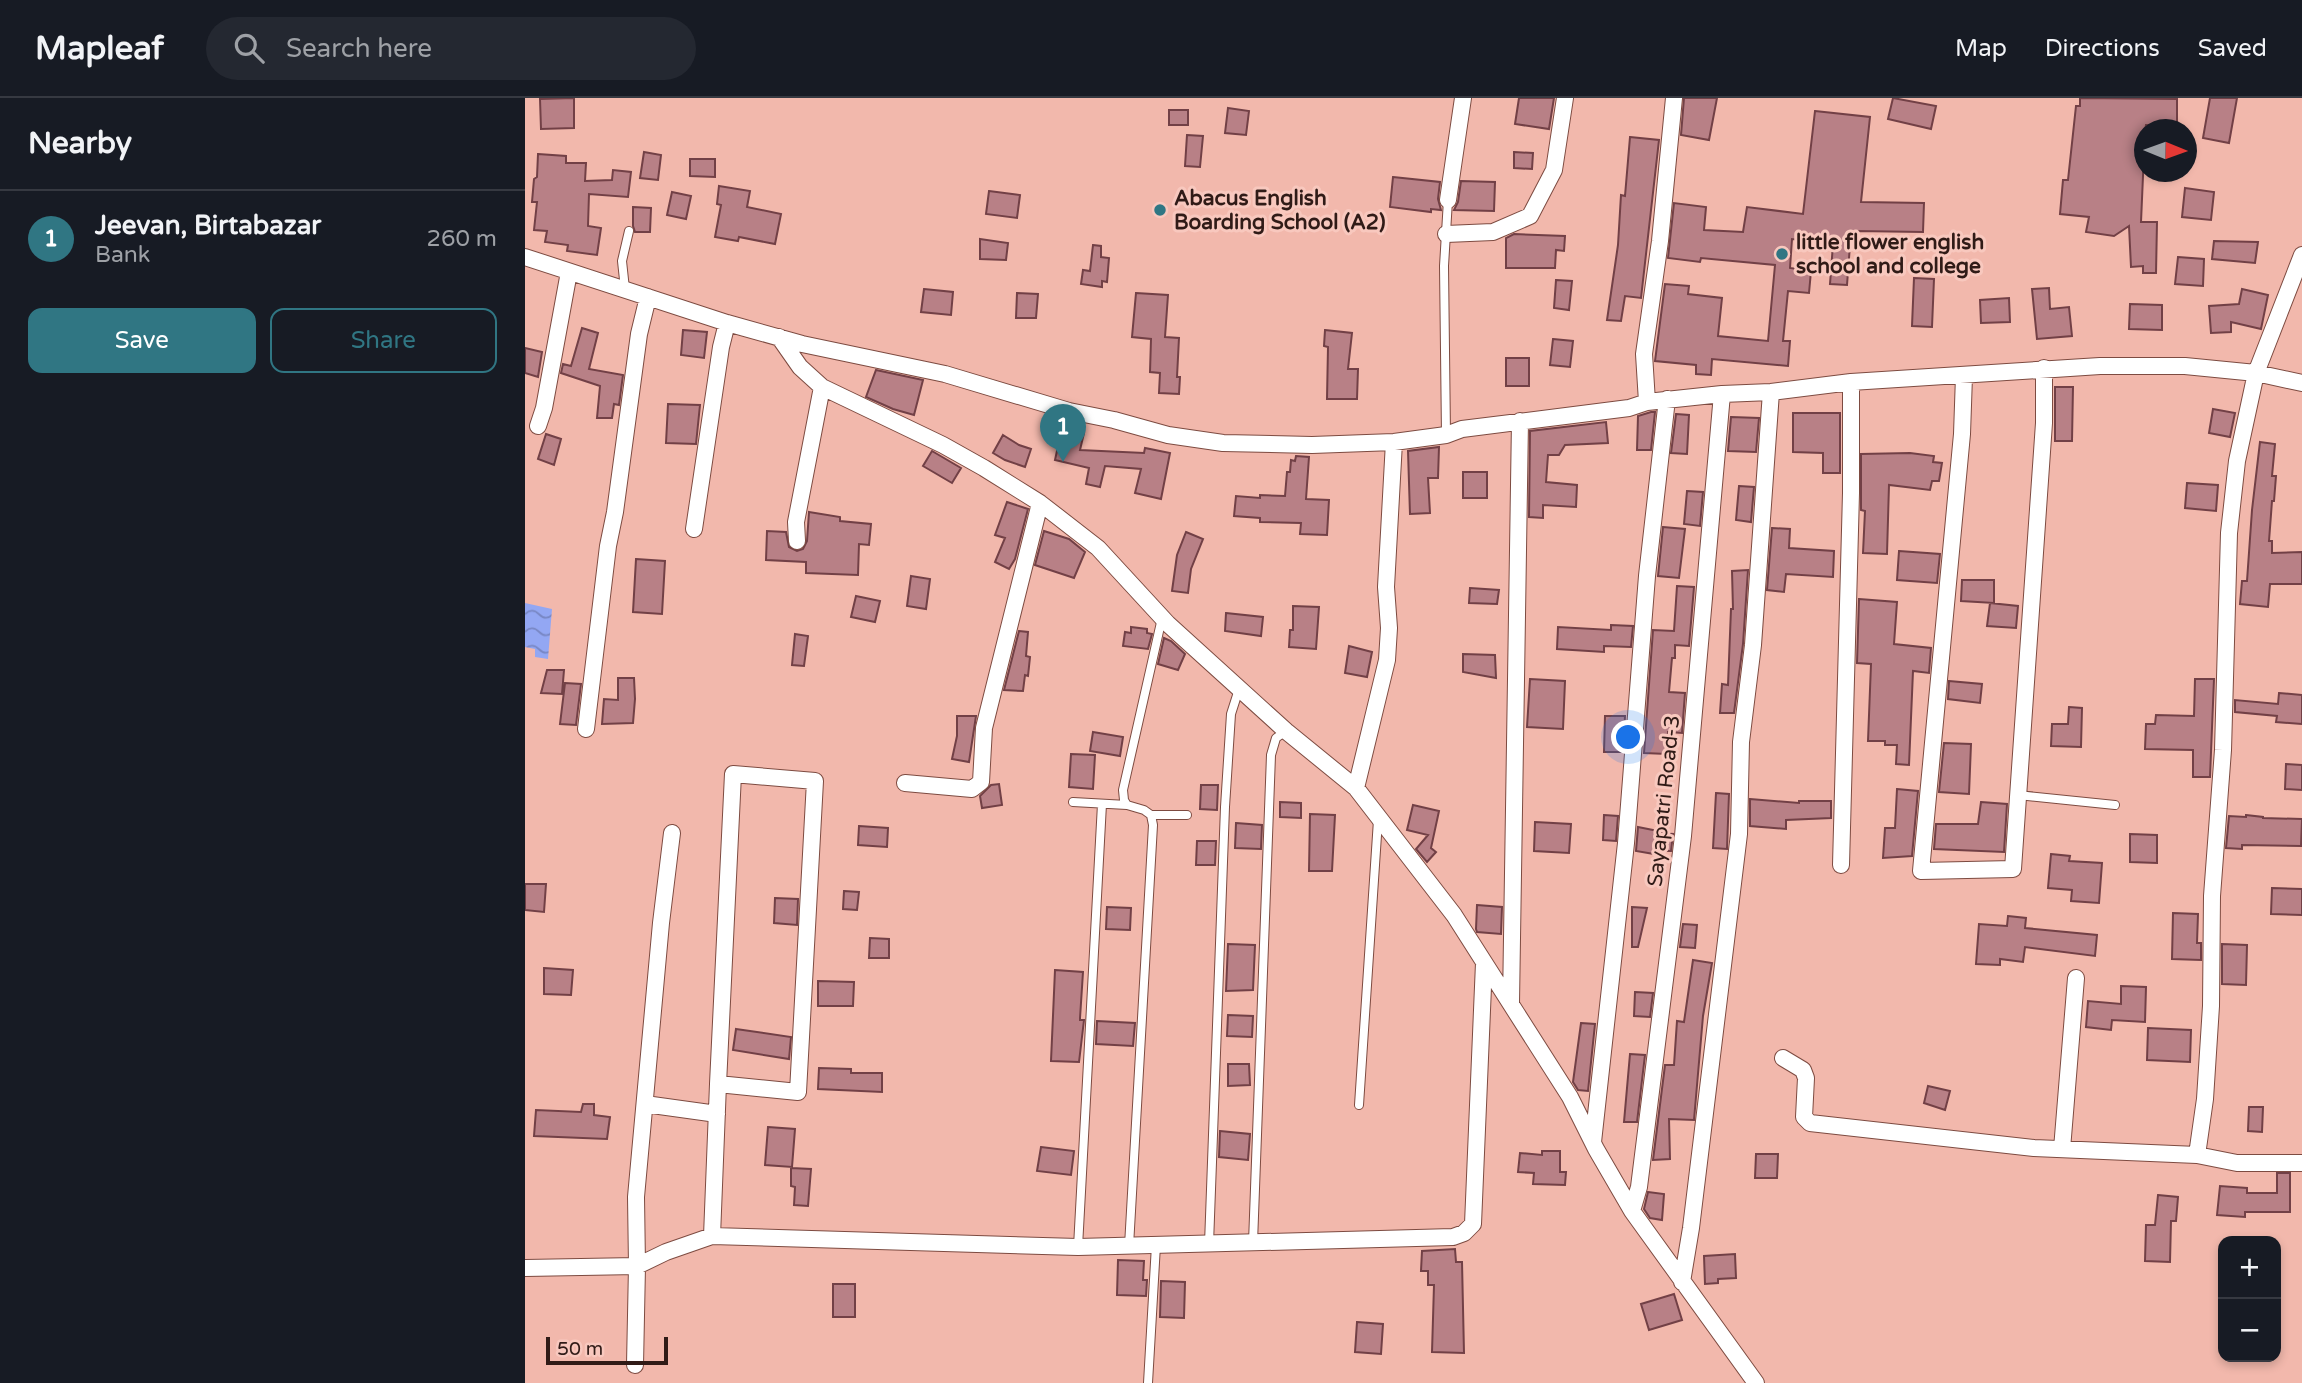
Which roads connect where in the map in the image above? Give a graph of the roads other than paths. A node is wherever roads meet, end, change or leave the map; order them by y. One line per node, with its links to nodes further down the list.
1 (1463, 98): 4 (street)
2 (1565, 98): 6 (street)
3 (1675, 98): 23 (street)
4 (1448, 200): 6 (lane)
5 (629, 231): 10 (lane)
6 (1446, 234): 26 (lane)
7 (2302, 254): 15 (street)
8 (525, 257): 9 (street)
9 (569, 272): 10 (street); 25 (street)
10 (625, 289): 11 (street)
11 (648, 298): 12 (street); 33 (street)
12 (727, 323): 13 (street); 29 (street)
13 (779, 337): 19 (street); 27 (street)
14 (2044, 368): 15 (street); 16 (street); 37 (street)
15 (2256, 373): 18 (street); 57 (street)
16 (1964, 376): 17 (street); 37 (street)
17 (1851, 382): 20 (street); 46 (street)
18 (2302, 383)
19 (822, 387): 28 (street); 30 (street)
20 (1771, 392): 21 (street); 68 (street)
21 (1722, 394): 22 (street); 59 (street, Sayapatri Road-3)
22 (1667, 399): 23 (street); 55 (street)
23 (1647, 402): 24 (street)
24 (1520, 421): 26 (street); 49 (street)
25 (538, 426)
26 (1446, 435): 27 (street)
27 (1394, 442): 36 (street)
28 (1040, 503): 31 (street); 35 (street)
29 (694, 529)
30 (797, 541)
31 (1163, 618): 32 (street); 40 (lane)
32 (1239, 689): 34 (street); 62 (lane)
33 (586, 729)
34 (1286, 731): 36 (street); 61 (lane)
35 (905, 783)
36 (1356, 788): 44 (street)
37 (2018, 795): 41 (lane)
38 (1073, 802): 39 (lane)
39 (1102, 804): 40 (lane); 65 (lane)
40 (1127, 805): 43 (lane)
41 (2115, 805)
42 (1187, 815): 43 (lane)
43 (1151, 816): 64 (lane)
44 (1378, 817): 47 (street); 53 (lane)
45 (672, 833): 52 (street)
46 (1842, 865)
47 (1484, 963): 49 (street); 61 (street)
48 (2076, 978): 56 (street)
49 (1511, 1003): 55 (street)
50 (1783, 1058): 56 (street)
51 (718, 1084): 51 (street); 54 (street)
52 (645, 1104): 54 (street); 66 (street)
53 (1359, 1105)
54 (717, 1114): 60 (street)
55 (1593, 1143): 59 (street)
56 (2062, 1149): 57 (street)
57 (2197, 1155): 58 (street)
58 (2302, 1163)
59 (1632, 1211): 68 (street)
60 (712, 1236): 65 (street); 66 (street)
61 (1253, 1243): 62 (street)
62 (1209, 1244): 63 (street)
63 (1156, 1245): 64 (street); 70 (lane)
64 (1129, 1246): 65 (street)
65 (1078, 1247)
66 (637, 1266): 67 (street); 69 (street)
67 (525, 1268)
68 (1682, 1282): 71 (street)
69 (635, 1365)
70 (1148, 1383)
71 (1756, 1383)

